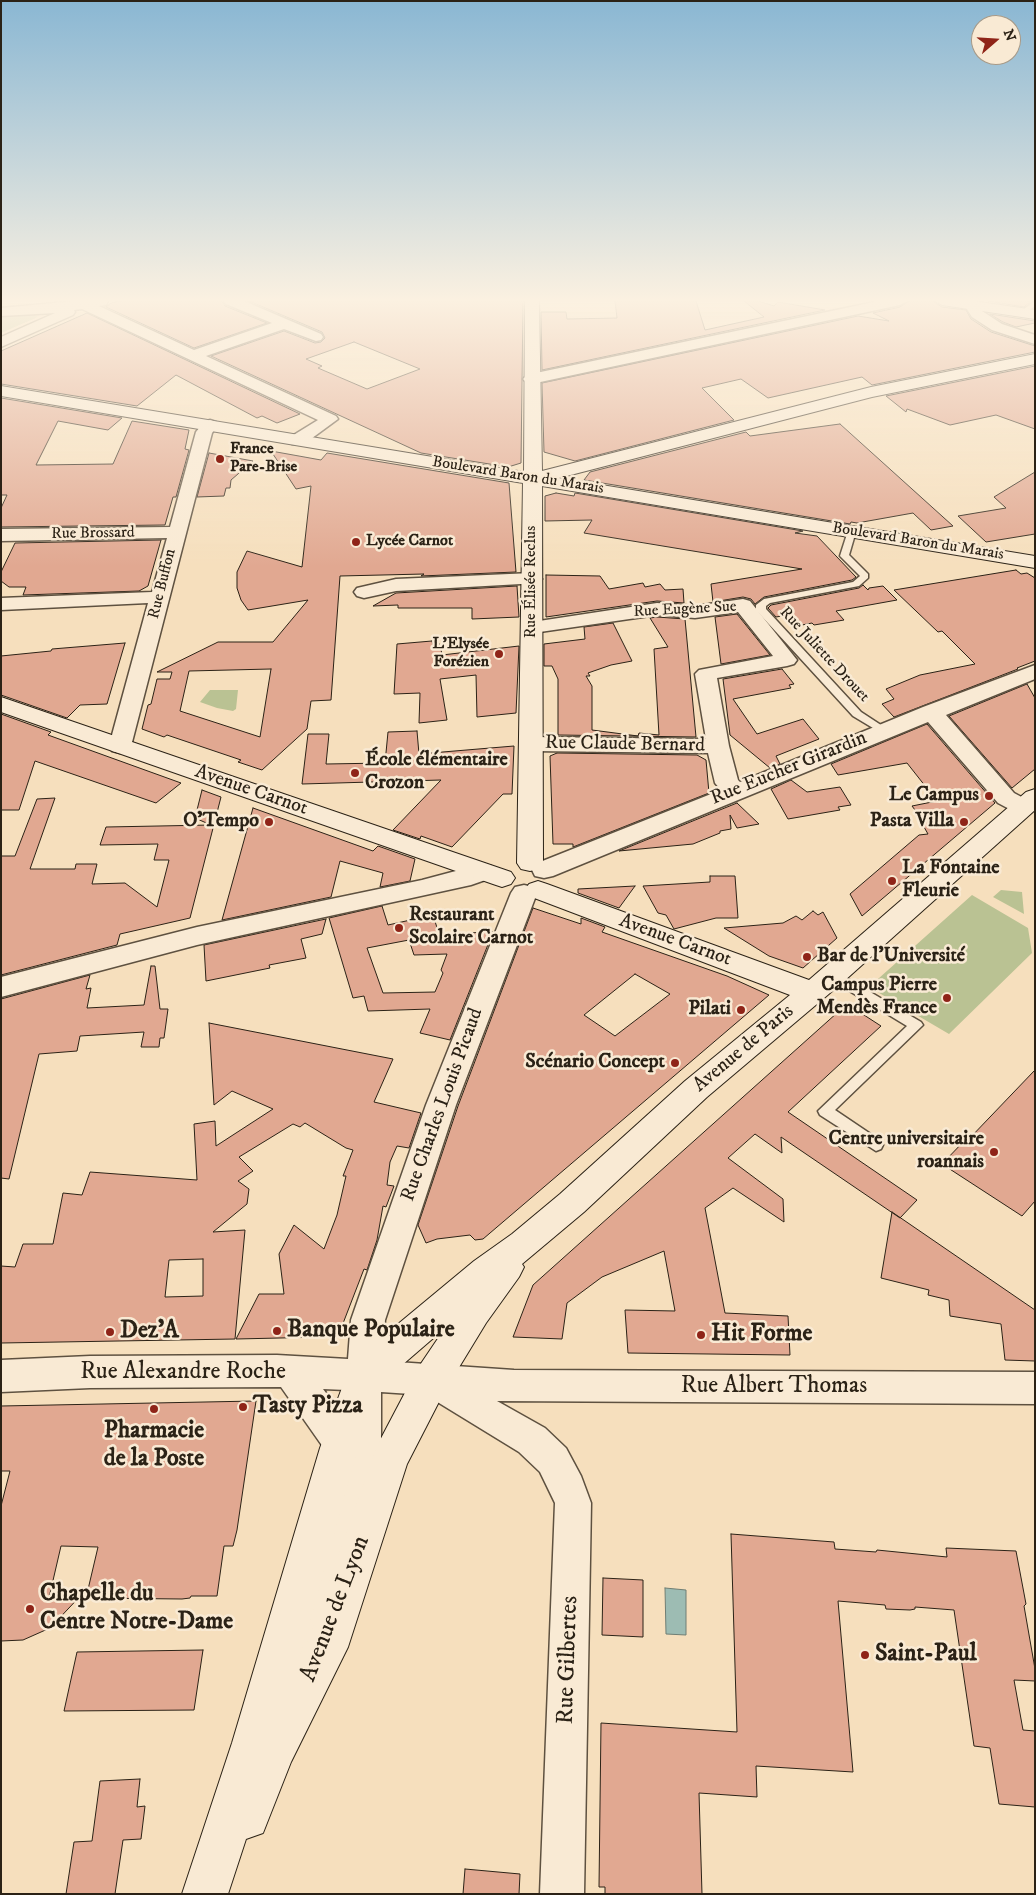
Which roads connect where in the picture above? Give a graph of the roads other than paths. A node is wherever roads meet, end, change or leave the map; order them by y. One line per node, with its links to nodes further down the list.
1 (267, 389): 6 (street)
2 (531, 389): 7 (street, Rue Élisée Reclus)
3 (884, 389): 7 (street)
4 (1, 391): 5 (street, Boulevard Baron du Marais)
5 (210, 425): 6 (street, Boulevard Baron du Marais); 9 (street, Rue Buffon)
6 (298, 440): 7 (street, Boulevard Baron du Marais)
7 (533, 479): 8 (street, Boulevard Baron du Marais); 12 (street, Rue Élisée Reclus)
8 (852, 531): 11 (street, Boulevard Baron du Marais); 20 (lane, Rue Juliette Drouet)
9 (176, 532): 10 (street, Rue Brossard); 14 (street, Rue Buffon)
10 (4, 540)
11 (1035, 562)
12 (532, 579): 13 (street); 16 (street, Rue Élisée Reclus)
13 (364, 592)
14 (161, 597): 15 (street); 22 (street, Rue Buffon)
15 (1, 604)
16 (532, 627): 21 (street, Rue Élisée Reclus); 23 (street, Rue Eugène Sue)
17 (1035, 671): 19 (street, Rue Eucher Girardin)
18 (1, 704): 22 (street, Avenue Carnot)
19 (931, 712): 20 (street, Rue Eucher Girardin); 25 (street)
20 (883, 731): 24 (street, Rue Eucher Girardin)
21 (531, 744): 23 (street, Rue Claude Bernard); 27 (street, Rue Élisée Reclus)
22 (120, 746): 26 (street, Avenue Carnot)
23 (718, 746): 24 (street, Rue Eugène Sue)
24 (736, 790): 27 (street, Rue Eucher Girardin)
25 (1029, 802): 29 (street, Avenue de Paris)
26 (442, 858): 27 (street, Avenue Carnot); 28 (street)
27 (520, 878): 28 (street, Rue Eucher Girardin); 29 (street, Avenue Carnot); 35 (street, Rue Charles Louis Picaud)
28 (422, 888): 30 (street, Rue Eucher Girardin)
29 (822, 983): 31 (lane); 32 (street, Avenue de Paris)
30 (1, 987)
31 (876, 1145)
32 (524, 1244): 33 (street); 37 (street, Avenue de Lyon)
33 (473, 1282): 35 (street); 37 (street)
34 (291, 1372): 35 (street, Rue Alexandre Roche); 36 (street, Rue Alexandre Roche); 39 (street)
35 (364, 1375): 37 (street, Rue Alexandre Roche); 39 (street, Avenue de Lyon); 40 (street, Rue Charles Louis Picaud)
36 (1, 1376)
37 (431, 1380): 38 (street, Rue Albert Thomas); 40 (street, Avenue de Lyon); 43 (street, Rue Gilbertes)
38 (1035, 1388)
39 (341, 1442): 41 (street, Avenue de Lyon)
40 (275, 1749): 42 (street, Avenue de Lyon)
41 (205, 1894)
42 (216, 1894)
43 (562, 1894)

